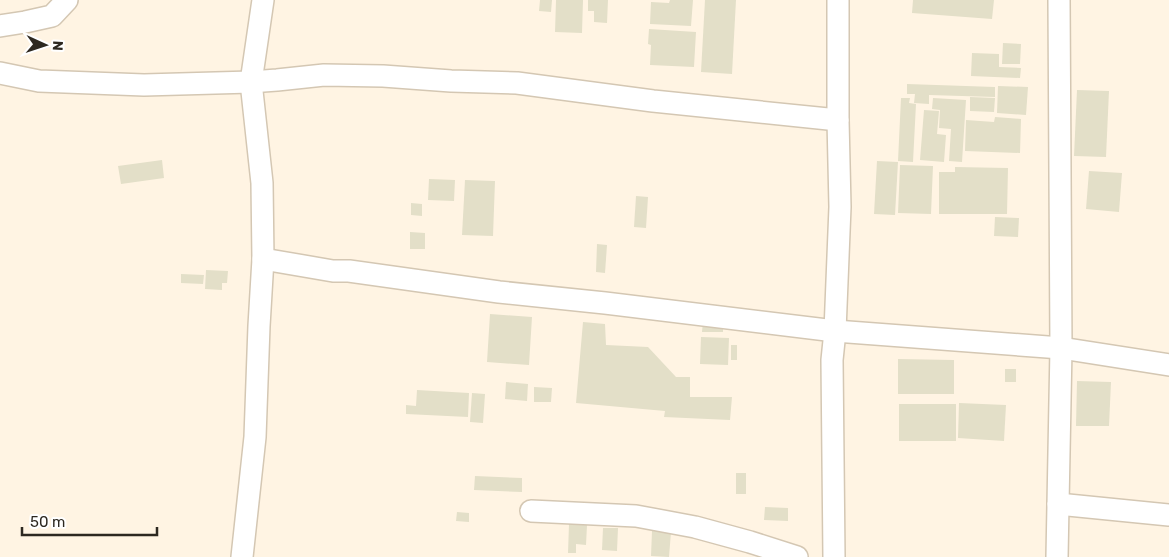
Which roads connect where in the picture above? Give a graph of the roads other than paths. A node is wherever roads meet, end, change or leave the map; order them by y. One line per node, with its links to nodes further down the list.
1 (67, 0): 5 (street)
2 (263, 0): 7 (street)
3 (838, 0): 8 (street)
4 (1059, 0): 11 (street)
5 (0, 26)
6 (0, 73): 7 (street)
7 (251, 82): 8 (street); 9 (street)
8 (838, 120): 10 (street)
9 (263, 259): 10 (street); 16 (street)
10 (835, 330): 11 (street); 18 (street)
11 (1061, 348): 12 (street); 13 (street)
12 (1169, 365)
13 (1058, 504): 15 (street); 19 (street)
14 (531, 511): 17 (street)
15 (1169, 515)
16 (242, 557)
17 (797, 557)
18 (834, 557)
19 (1057, 557)

